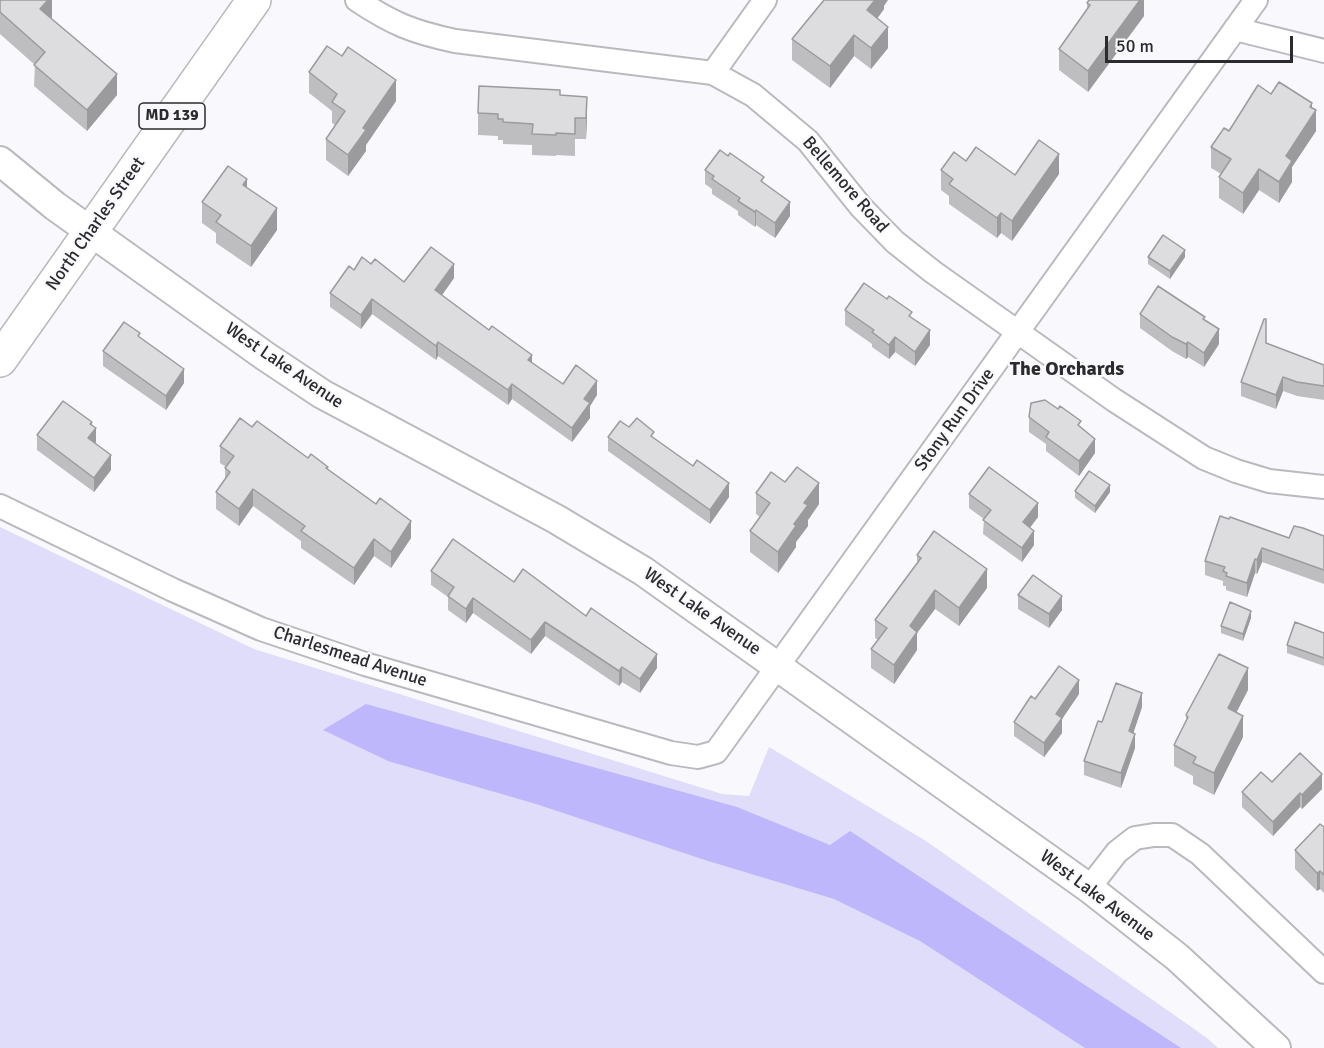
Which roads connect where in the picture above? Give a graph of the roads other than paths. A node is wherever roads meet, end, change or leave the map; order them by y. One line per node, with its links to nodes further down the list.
1 (254, 0): 9 (main road, North Charles Street / MD 139)
2 (357, 0): 7 (street, Bellemore Road)
3 (765, 0): 7 (street)
4 (1256, 0): 5 (street, Stony Run Drive)
5 (1235, 29): 6 (street); 10 (street, Stony Run Drive)
6 (1324, 51)
7 (713, 73): 10 (street, Bellemore Road)
8 (0, 161): 9 (street, West Lake Avenue)
9 (91, 231): 11 (main road, North Charles Street / MD 139); 14 (street, West Lake Avenue)
10 (1019, 331): 12 (street, Bellemore Road); 14 (street, Stony Run Drive)
11 (0, 360)
12 (1324, 487)
13 (0, 506): 15 (street, Charlesmead Avenue)
14 (778, 665): 15 (street, Stony Run Drive); 16 (street, West Lake Avenue)
15 (716, 752)
16 (1089, 888): 17 (street); 18 (street, West Lake Avenue)
17 (1324, 972)
18 (1276, 1048)

